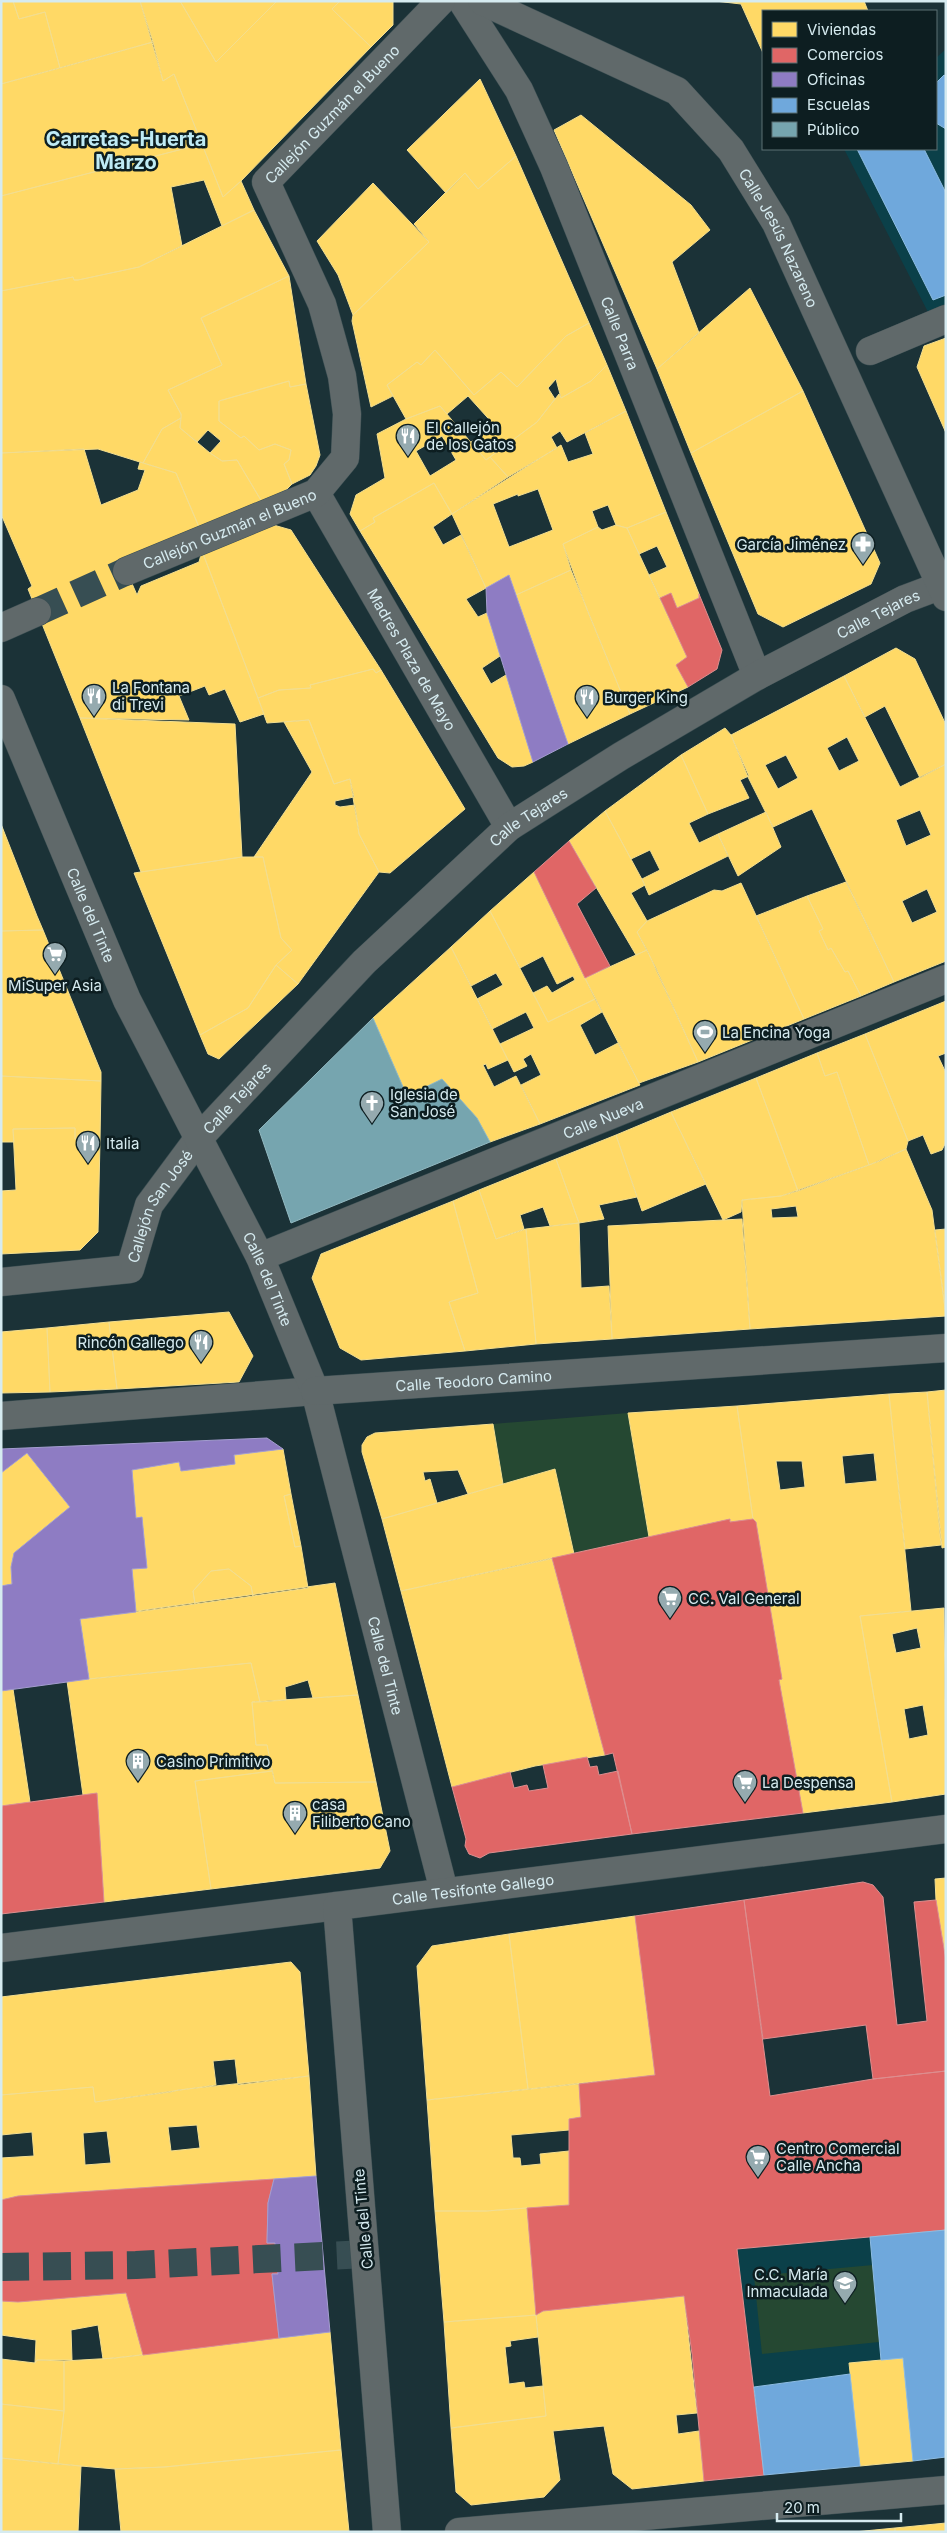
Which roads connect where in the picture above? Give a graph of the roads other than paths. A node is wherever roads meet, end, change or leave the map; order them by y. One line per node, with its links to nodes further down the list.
1 (441, 1): 6 (street, Callejón Guzmán el Bueno)
2 (462, 1): 11 (street, Calle Parra)
3 (482, 1): 8 (street, Calle Jesús Nazareno)
4 (946, 319): 5 (street)
5 (870, 351)
6 (316, 492): 7 (street, Callejón Guzmán el Bueno); 13 (street, Madres Plaza de Mayo)
7 (126, 572)
8 (937, 593): 11 (street, Calle Tejares)
9 (37, 612): 10 (street)
10 (1, 628)
11 (757, 676): 13 (street, Calle Tejares)
12 (1, 699): 15 (street, Calle del Tinte)
13 (509, 827): 15 (street, Calle Tejares)
14 (946, 979): 16 (street, Calle Nueva)
15 (198, 1139): 16 (street, Calle del Tinte); 17 (street, Callejón San José)
16 (260, 1257): 19 (street, Calle del Tinte)
17 (1, 1282)
18 (946, 1348): 19 (street, Calle Teodoro Camino)
19 (314, 1391): 20 (street, Calle Teodoro Camino); 22 (street, Calle del Tinte)
20 (1, 1416)
21 (946, 1830): 22 (street, Calle Tesifonte Gallego)
22 (444, 1891): 23 (street, Calle Tesifonte Gallego)
23 (337, 1906): 24 (street, Calle Tesifonte Gallego); 26 (street, Calle del Tinte)
24 (1, 1948)
25 (946, 2490): 27 (street)
26 (387, 2532)
27 (459, 2532)

